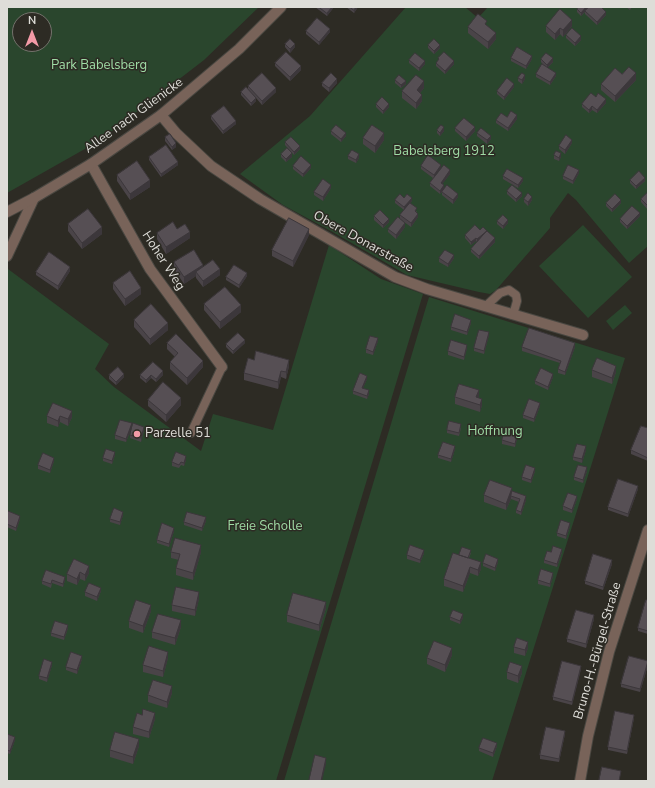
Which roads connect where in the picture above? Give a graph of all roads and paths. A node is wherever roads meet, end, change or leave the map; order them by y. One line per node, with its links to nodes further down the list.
1 (281, 7): 2 (street, Allee nach Glienicke)
2 (162, 115): 3 (street, Allee nach Glienicke); 7 (street, Obere Donarstraße)
3 (90, 164): 4 (street, Allee nach Glienicke); 10 (street, Hoher Weg)
4 (34, 198): 5 (street, Allee nach Glienicke); 6 (street)
5 (7, 212)
6 (7, 256)
7 (486, 306): 8 (street, Obere Donarstraße); 8 (lane)
8 (514, 315): 9 (street, Obere Donarstraße)
9 (583, 335)
10 (222, 367): 11 (lane)
11 (191, 433)
12 (648, 530): 13 (street, Bruno-H.-Bürgel-Straße)
13 (580, 781)

